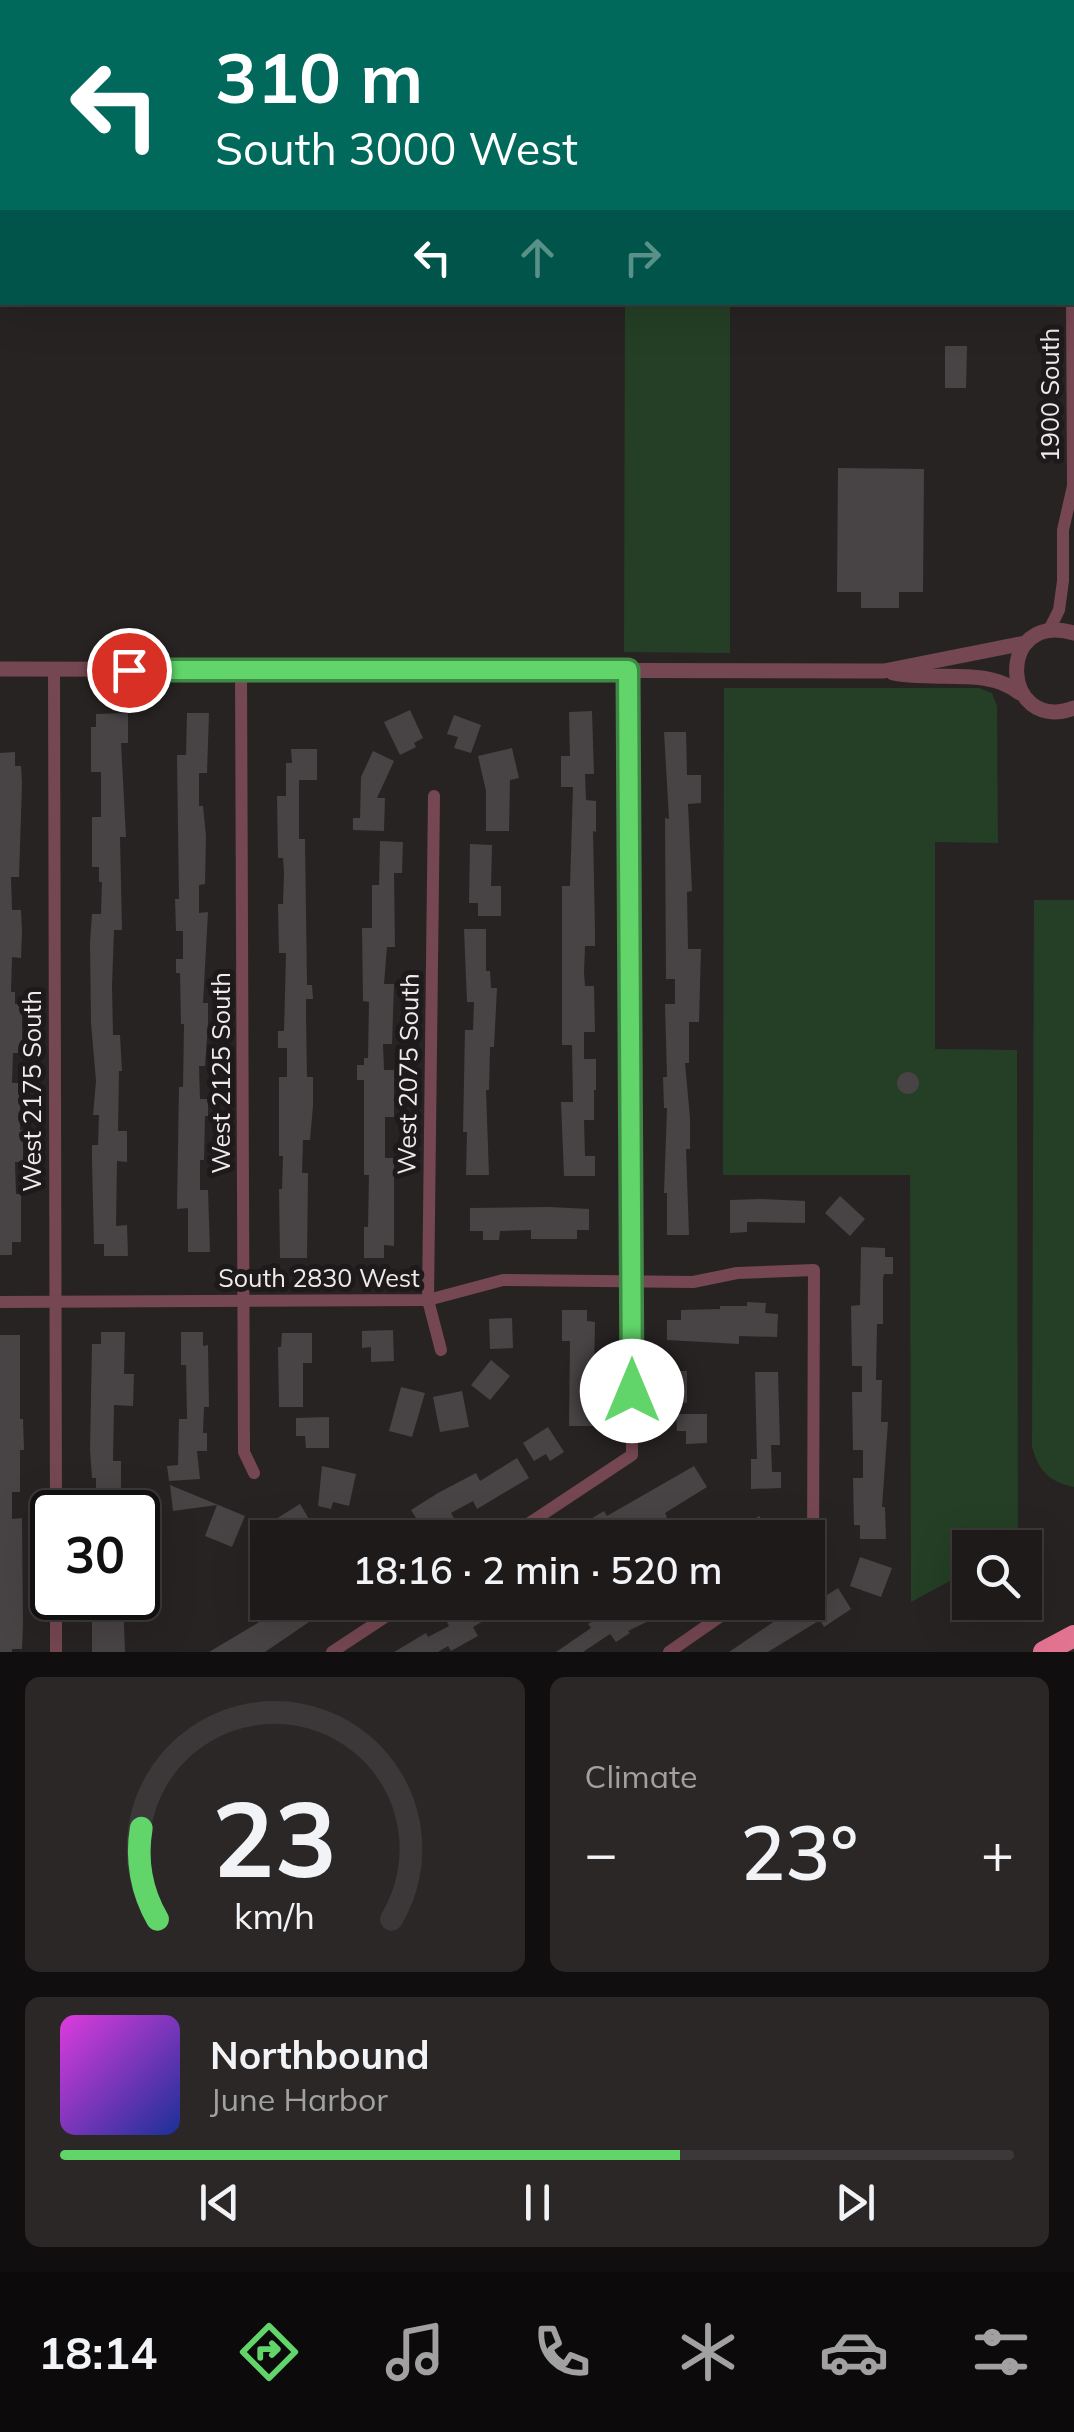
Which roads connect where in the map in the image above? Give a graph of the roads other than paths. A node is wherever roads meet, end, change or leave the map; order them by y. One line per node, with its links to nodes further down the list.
1 (1072, 305): 2 (street, 1900 South)
2 (1073, 488): 3 (street, 1900 South)
3 (1049, 630): 4 (street); 5 (street)
4 (1074, 633)
5 (1025, 643): 10 (street); 11 (street)
6 (0, 669): 7 (street)
7 (54, 670): 8 (street); 18 (street, West 2175 South)
8 (241, 670): 9 (street); 16 (street, West 2125 South)
9 (628, 670): 10 (street); 14 (street)
10 (884, 671): 11 (street)
11 (1022, 694): 12 (street)
12 (1074, 708)
13 (434, 796): 15 (street, West 2075 South)
14 (631, 1281): 15 (street, South 2830 West); 22 (street); 23 (street, South 2830 West)
15 (428, 1300): 16 (street, South 2830 West); 19 (street, West 2075 South)
16 (244, 1301): 18 (street, South 2830 West); 20 (street, West 2125 South)
17 (0, 1302): 18 (street, South 2830 West)
18 (54, 1302): 21 (street, West 2175 South)
19 (441, 1350)
20 (254, 1473)
21 (56, 1490)
22 (533, 1520)
23 (811, 1520)
24 (56, 1620): 28 (street)
25 (381, 1620): 29 (street)
26 (715, 1620): 30 (street)
27 (1074, 1636): 31 (highway)
28 (56, 1652)
29 (332, 1652)
30 (669, 1652)
31 (1044, 1652)

